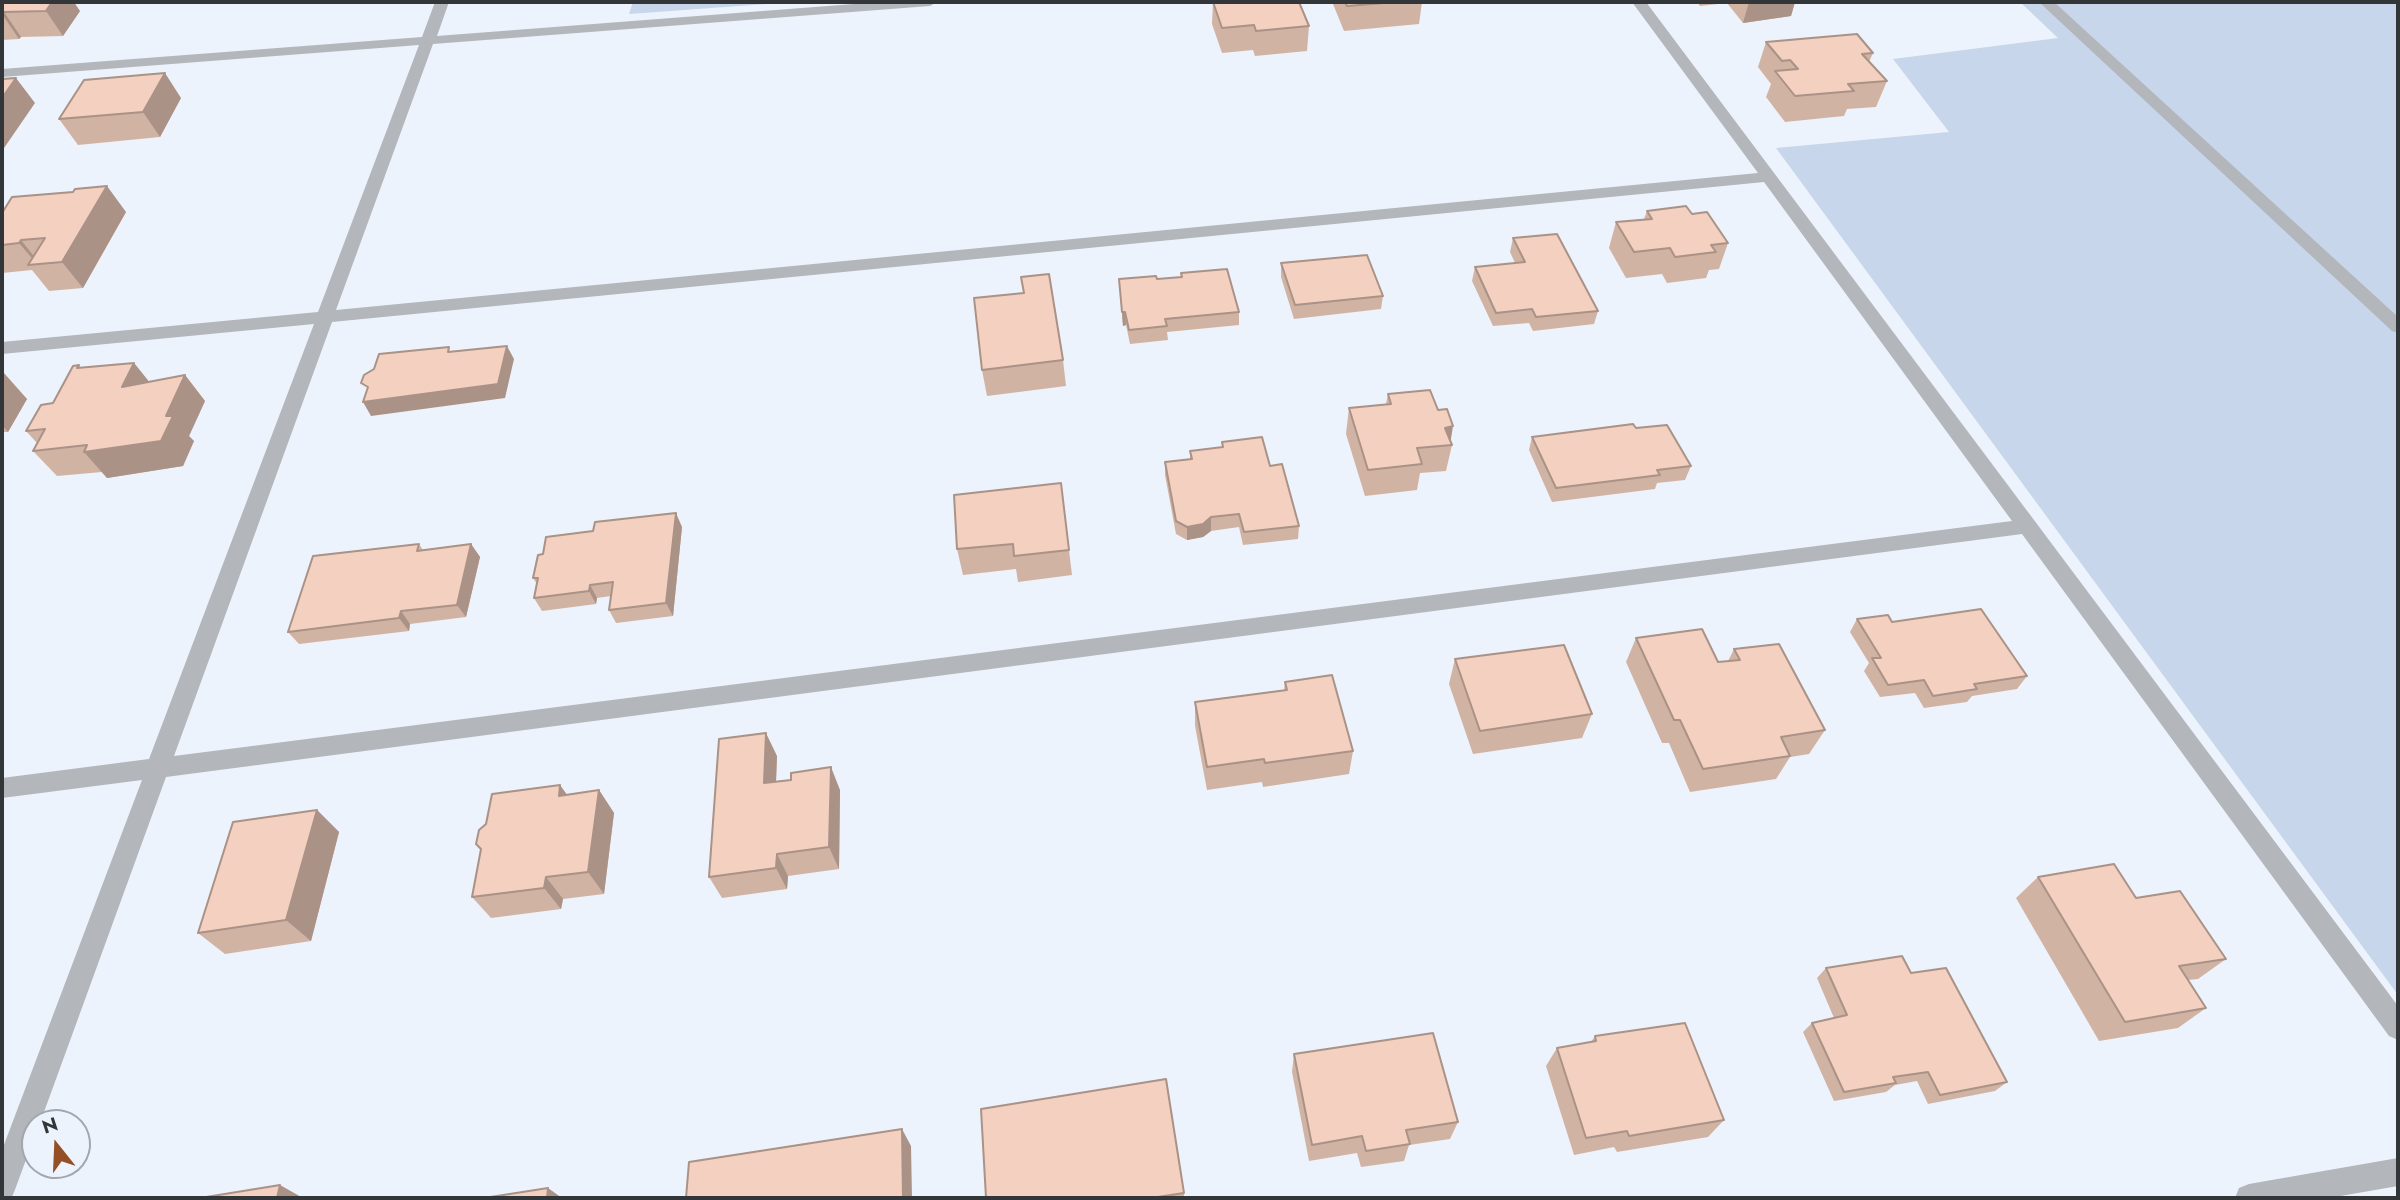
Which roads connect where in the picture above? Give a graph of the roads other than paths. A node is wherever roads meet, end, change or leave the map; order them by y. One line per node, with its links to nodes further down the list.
1 (442, 2): 5 (street)
2 (930, 2): 5 (street)
3 (1639, 2): 7 (street)
4 (2046, 2): 9 (street)
5 (427, 40): 6 (street); 8 (street)
6 (2, 73)
7 (1769, 177): 8 (street); 11 (street)
8 (323, 317): 10 (street); 12 (street)
9 (2398, 327)
10 (2, 348)
11 (2028, 526): 12 (street); 14 (street)
12 (158, 768): 13 (street); 16 (street)
13 (2, 788)
14 (2398, 1027)
15 (2398, 1172): 17 (street)
16 (2, 1187)
17 (2249, 1198)

